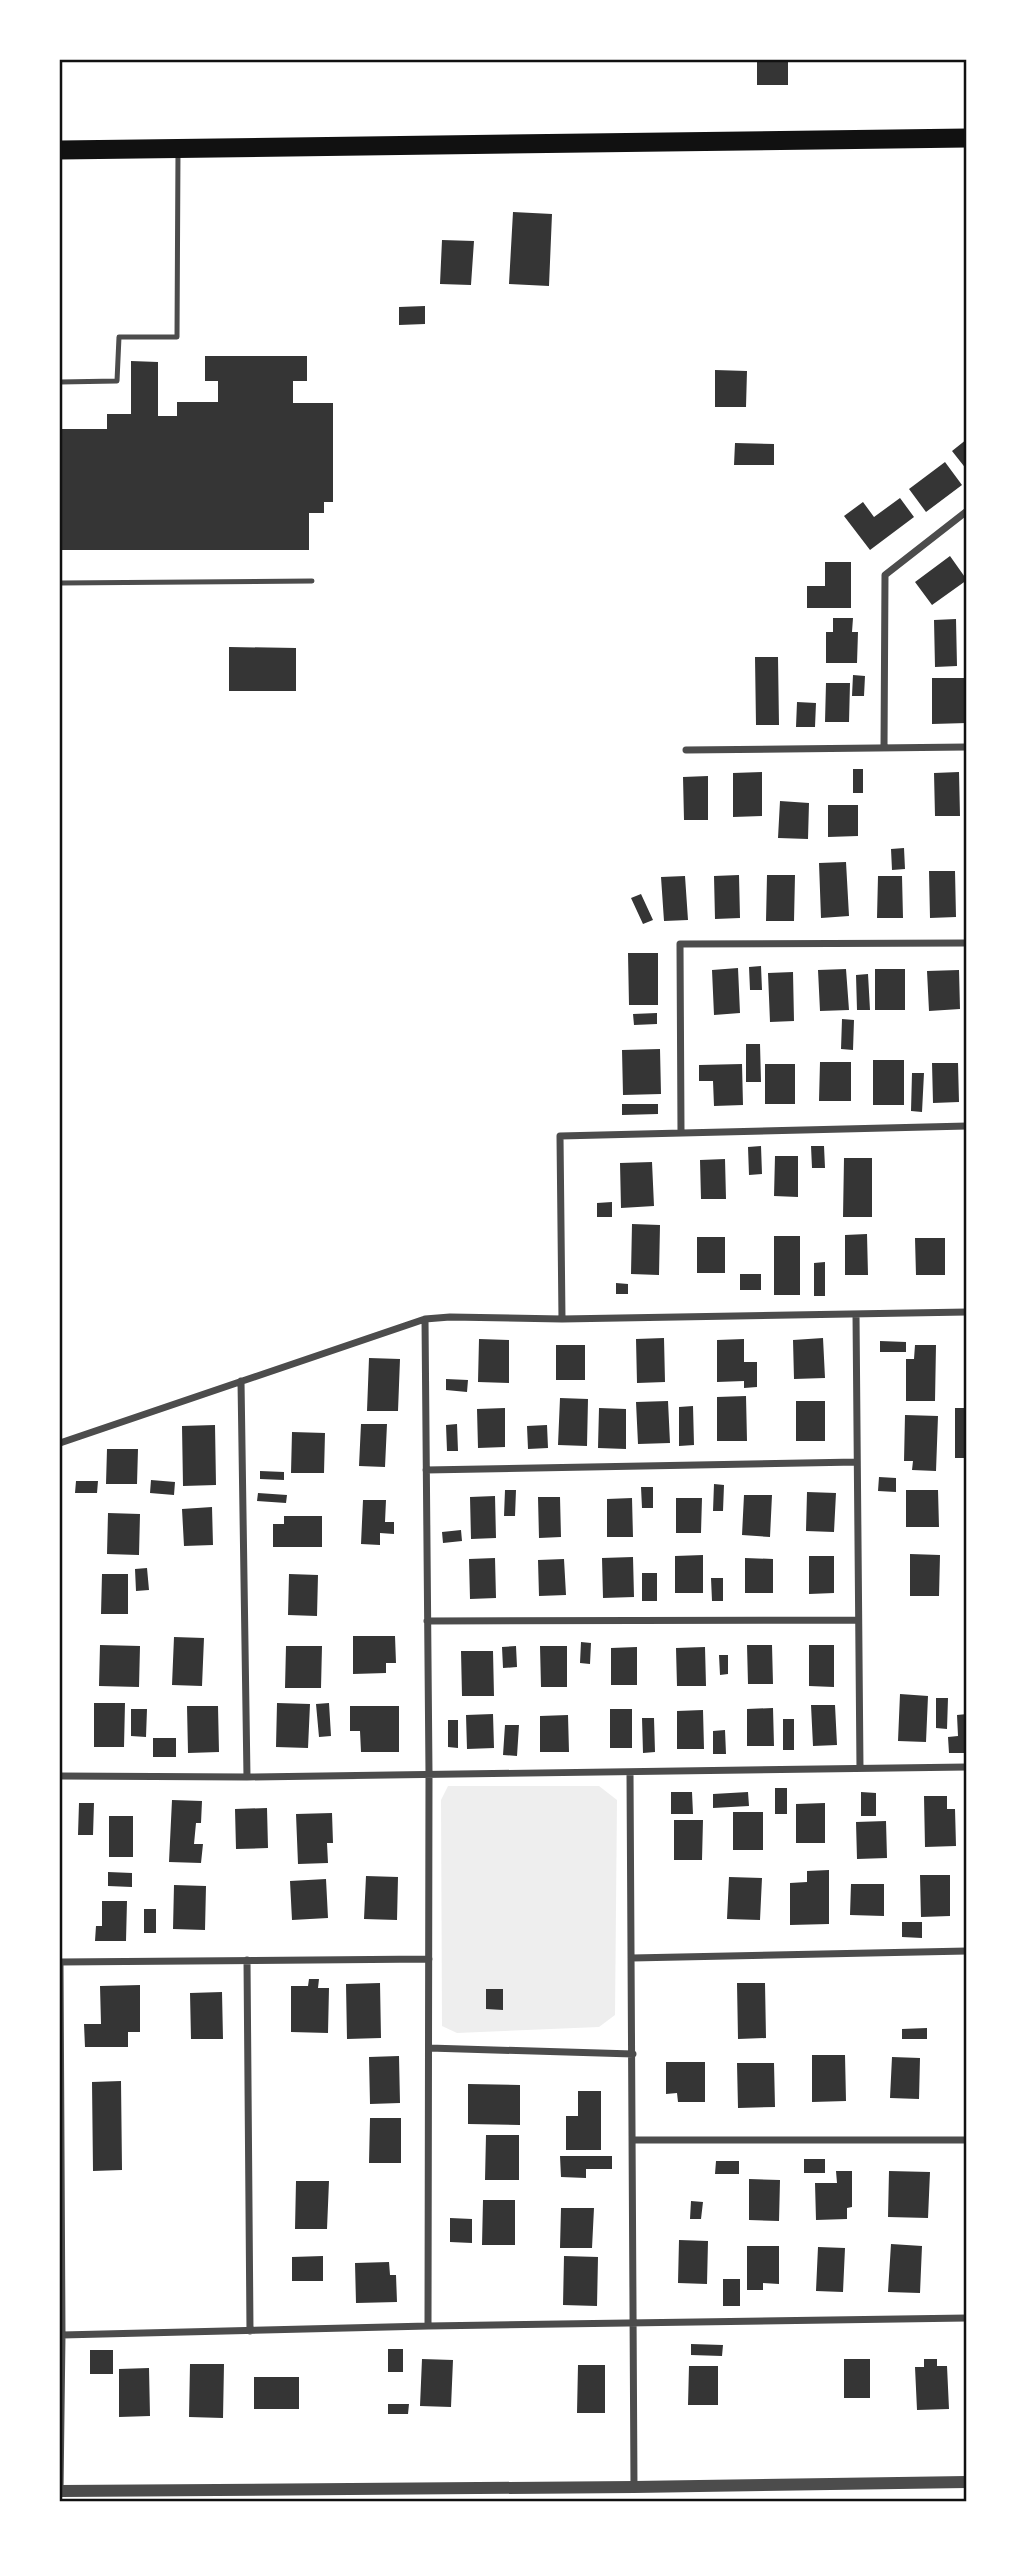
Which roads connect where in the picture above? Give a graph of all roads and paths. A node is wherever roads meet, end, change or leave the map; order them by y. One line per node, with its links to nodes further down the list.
1 (967, 138): 2 (highway)
2 (178, 148): 3 (highway); 4 (lane)
3 (60, 149)
4 (60, 382)
5 (967, 511): 9 (street)
6 (312, 581): 7 (lane)
7 (60, 583)
8 (967, 747): 9 (street)
9 (884, 748): 10 (street)
10 (686, 751)
11 (967, 943): 13 (street)
12 (967, 1126): 13 (street)
13 (681, 1131): 16 (street)
14 (967, 1312): 15 (street)
15 (856, 1314): 16 (street); 20 (street)
16 (562, 1319): 17 (street)
17 (425, 1320): 18 (street); 21 (street)
18 (241, 1381): 19 (street); 29 (street)
19 (60, 1443)
20 (857, 1462): 21 (street); 22 (street)
21 (426, 1470): 23 (street)
22 (858, 1620): 23 (street); 25 (street)
23 (427, 1621): 27 (street)
24 (967, 1767): 25 (street)
25 (860, 1768): 26 (street)
26 (630, 1772): 27 (street); 31 (street)
27 (429, 1773): 29 (street); 32 (street)
28 (60, 1776): 29 (street)
29 (247, 1777)
30 (967, 1951): 31 (street)
31 (632, 1958): 36 (street)
32 (429, 1959): 33 (street); 35 (street)
33 (247, 1960): 34 (street); 42 (street)
34 (60, 1963): 43 (street)
35 (429, 2048): 36 (street); 41 (street)
36 (633, 2054): 37 (street)
37 (634, 2140): 38 (street); 40 (street)
38 (967, 2140)
39 (967, 2318): 40 (street)
40 (634, 2323): 41 (street); 45 (street)
41 (428, 2326): 42 (street)
42 (250, 2331): 43 (street)
43 (62, 2335): 46 (street)
44 (967, 2482): 45 (street)
45 (634, 2487): 46 (street)
46 (60, 2491)

